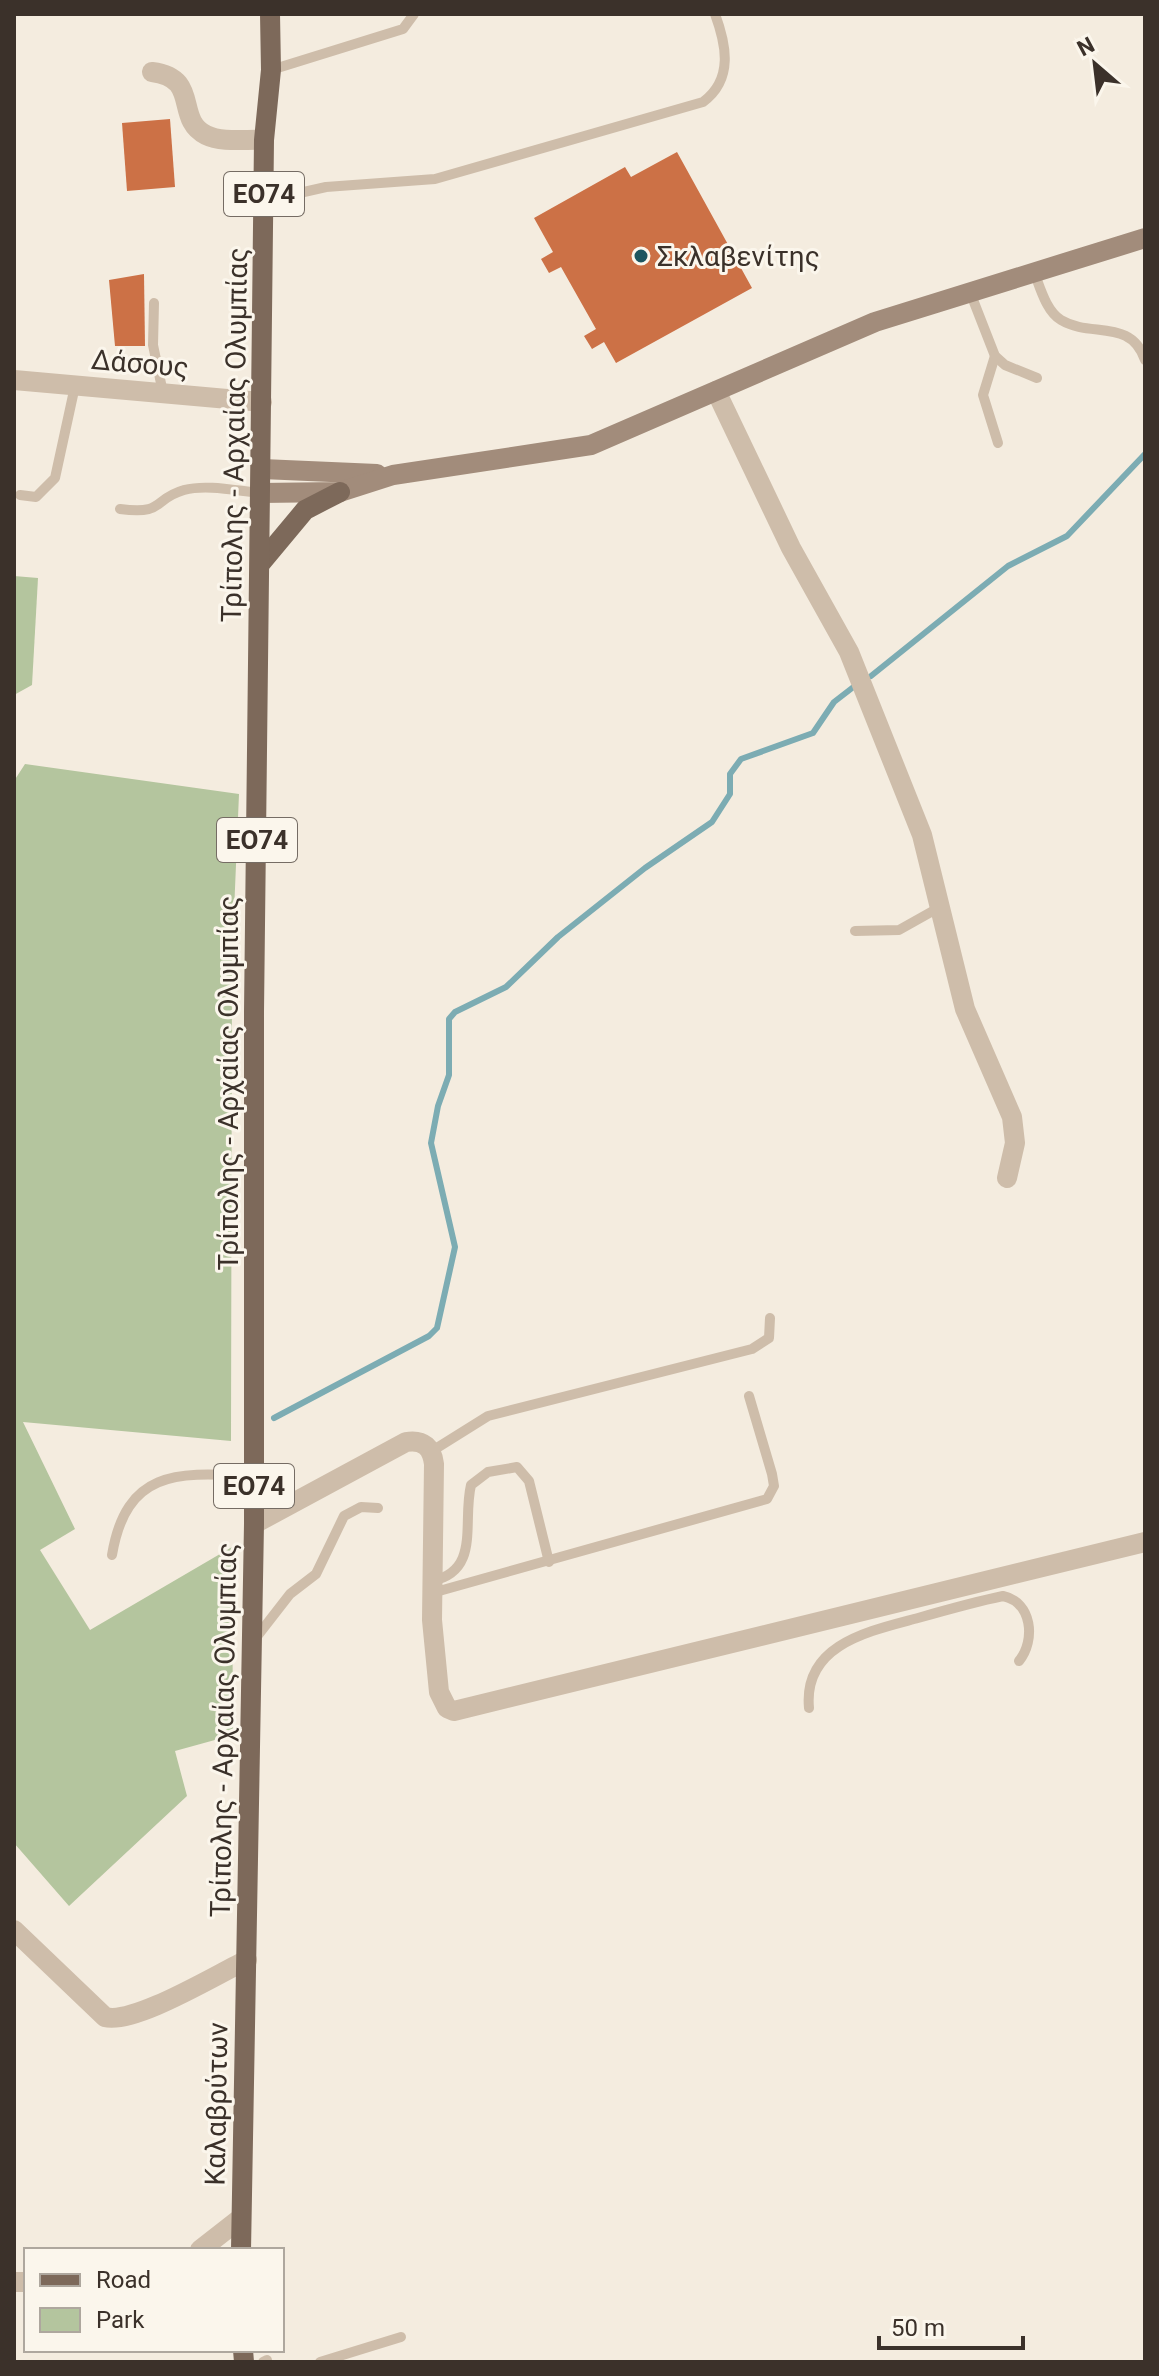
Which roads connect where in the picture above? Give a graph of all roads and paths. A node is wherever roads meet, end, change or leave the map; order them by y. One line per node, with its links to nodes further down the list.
1 (270, 14): 4 (main road, Τρίπολης - Αρχαίας Ολυμπίας / ΕΟ74)
2 (414, 14): 4 (lane)
3 (715, 14): 7 (lane)
4 (271, 70): 6 (main road, Τρίπολης - Αρχαίας Ολυμπίας / ΕΟ74)
5 (152, 72): 6 (street)
6 (264, 140): 7 (main road, Τρίπολης - Αρχαίας Ολυμπίας / ΕΟ74)
7 (264, 201): 19 (main road, Τρίπολης - Αρχαίας Ολυμπίας / ΕΟ74)
8 (1145, 238): 9 (street)
9 (1034, 272): 10 (street); 13 (lane)
10 (970, 292): 12 (lane); 17 (street)
11 (154, 303): 18 (lane)
12 (995, 356): 14 (lane); 20 (lane)
13 (1145, 360)
14 (1037, 378)
15 (14, 380): 16 (street, Δάσους)
16 (75, 386): 18 (street, Δάσους); 25 (lane)
17 (716, 391): 22 (street); 28 (street)
18 (163, 393): 19 (street, Δάσους)
19 (262, 402): 21 (main road, Τρίπολης - Αρχαίας Ολυμπίας / ΕΟ74)
20 (998, 443)
21 (262, 469): 22 (street); 24 (main road, Τρίπολης - Αρχαίας Ολυμπίας / ΕΟ74)
22 (393, 475): 23 (street)
23 (340, 492): 24 (street); 27 (main road)
24 (260, 493): 26 (lane); 27 (main road, Τρίπολης - Αρχαίας Ολυμπίας / ΕΟ74)
25 (20, 495)
26 (120, 509)
27 (260, 564): 34 (main road, Τρίπολης - Αρχαίας Ολυμπίας / ΕΟ74)
28 (940, 907): 29 (lane); 30 (street)
29 (855, 931)
30 (1007, 1178)
31 (770, 1318): 33 (lane)
32 (749, 1396): 39 (lane)
33 (432, 1451): 36 (street); 40 (street)
34 (254, 1476): 36 (main road, Τρίπολης - Αρχαίας Ολυμπίας / ΕΟ74); 38 (lane)
35 (378, 1508): 42 (lane)
36 (254, 1524): 42 (main road, Τρίπολης - Αρχαίας Ολυμπίας / ΕΟ74)
37 (1145, 1542): 41 (street)
38 (112, 1555)
39 (549, 1562): 40 (lane); 40 (lane)
40 (432, 1587): 41 (street)
41 (968, 1595): 43 (lane); 44 (lane)
42 (251, 1644): 46 (main road, Τρίπολης - Αρχαίας Ολυμπίας / ΕΟ74)
43 (1019, 1661)
44 (809, 1708)
45 (14, 1930): 46 (street)
46 (247, 1960): 47 (main road, Καλαβρύτων / ΕΟ74)
47 (241, 2218): 48 (main road, Καλαβρύτων / ΕΟ74); 49 (street)
48 (239, 2247)
49 (203, 2248)
50 (401, 2337): 51 (lane)
51 (320, 2362)

